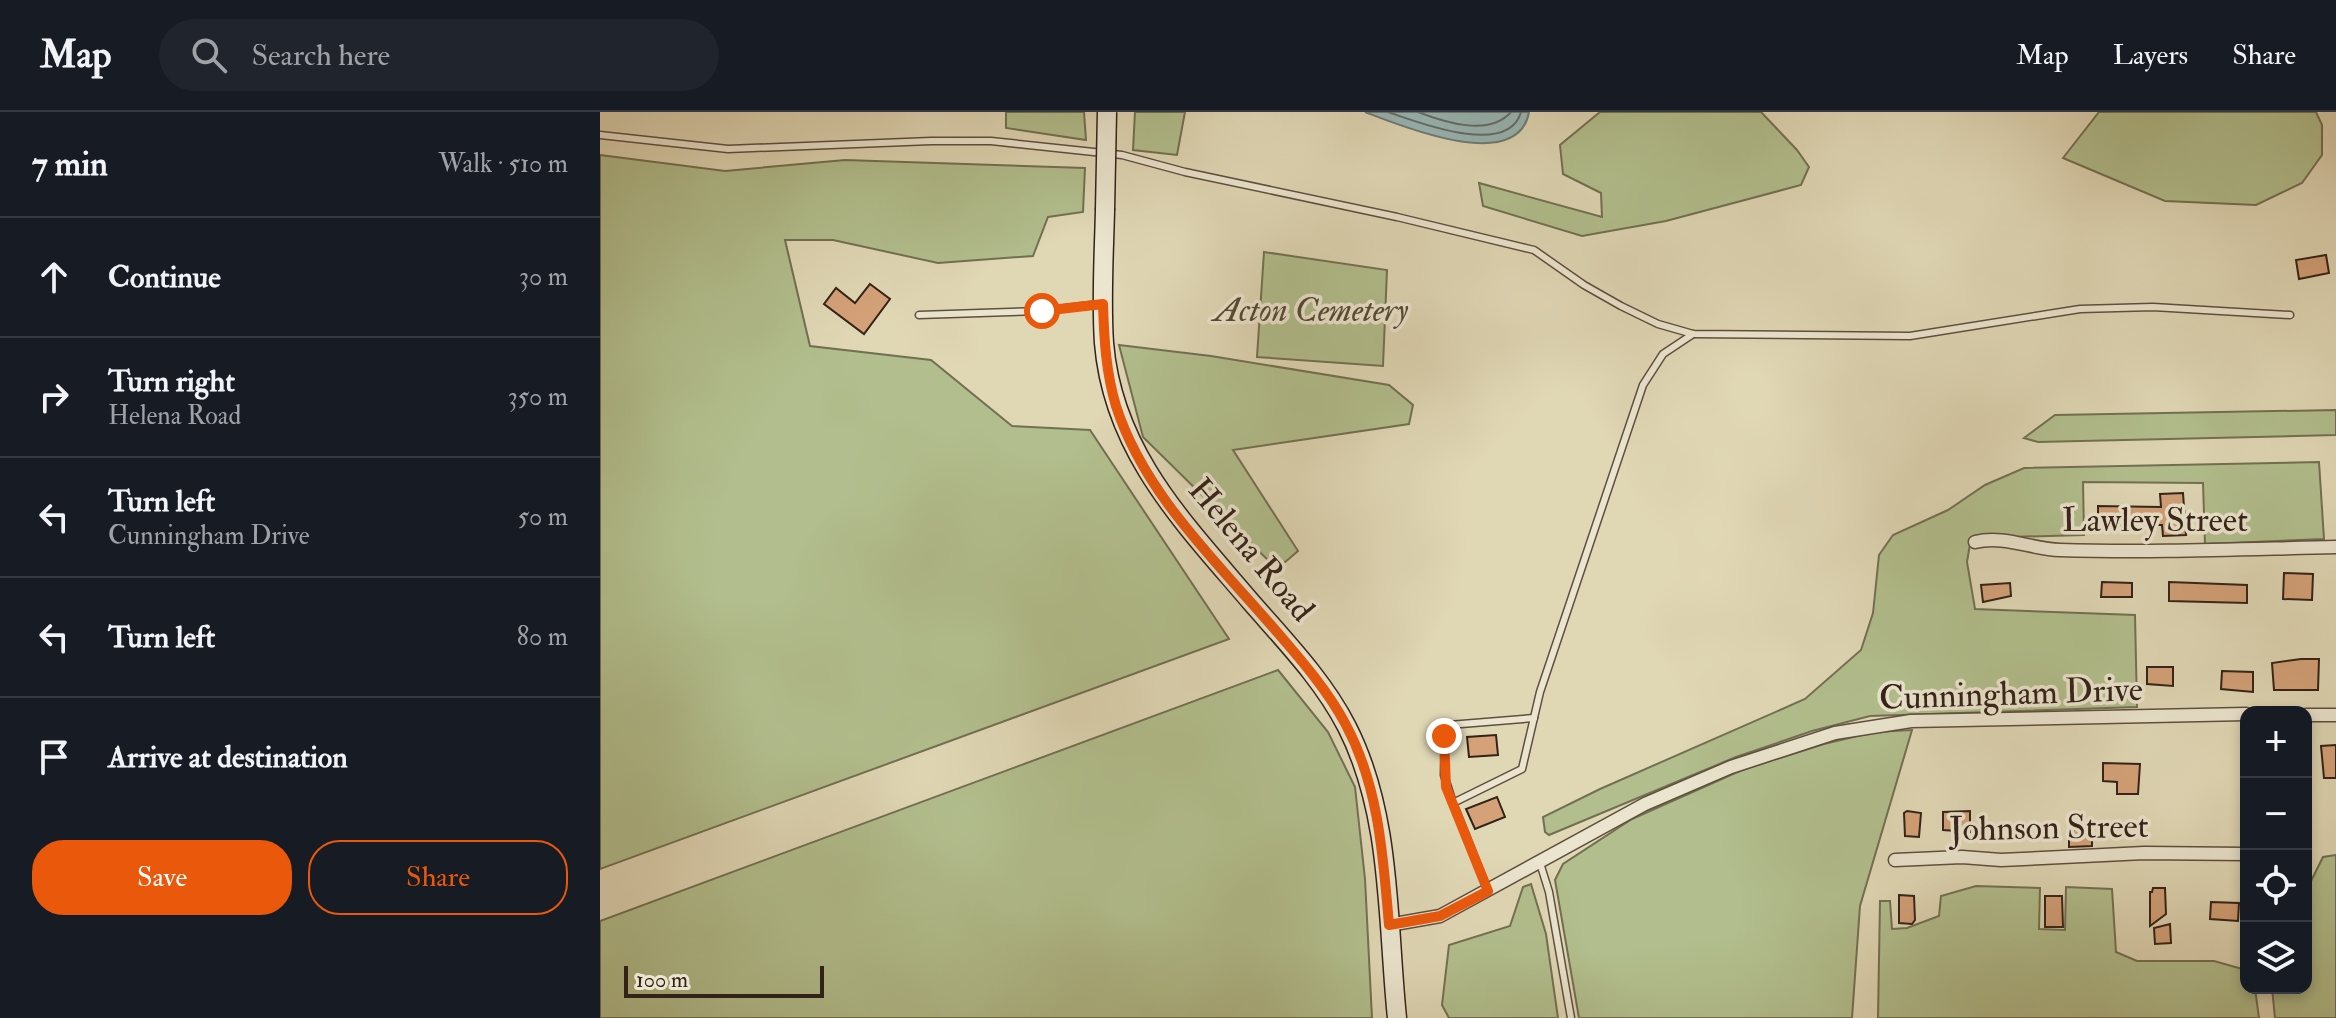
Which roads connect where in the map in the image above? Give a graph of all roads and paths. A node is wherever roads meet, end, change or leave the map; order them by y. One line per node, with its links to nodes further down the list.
1 (1107, 112): 3 (main road, Helena Road, bridge)
2 (600, 135): 6 (lane)
3 (1103, 304): 4 (lane); 18 (main road, Helena Road)
4 (919, 315)
5 (2290, 315): 6 (lane)
6 (1693, 334): 12 (lane)
7 (1975, 542): 8 (street, Lawley Street)
8 (2336, 547)
9 (2240, 714): 16 (street, Cunningham Drive)
10 (2312, 715): 11 (street)
11 (2336, 715)
12 (1534, 718): 13 (lane); 13 (lane)
13 (1453, 803): 17 (lane)
14 (2240, 854): 15 (street, Johnson Street)
15 (1895, 860)
16 (1540, 863): 17 (street, Cunningham Drive); 20 (lane)
17 (1488, 891): 18 (street, Cunningham Drive)
18 (1389, 925): 19 (main road, Helena Road)
19 (1397, 1018)
20 (1571, 1018)

